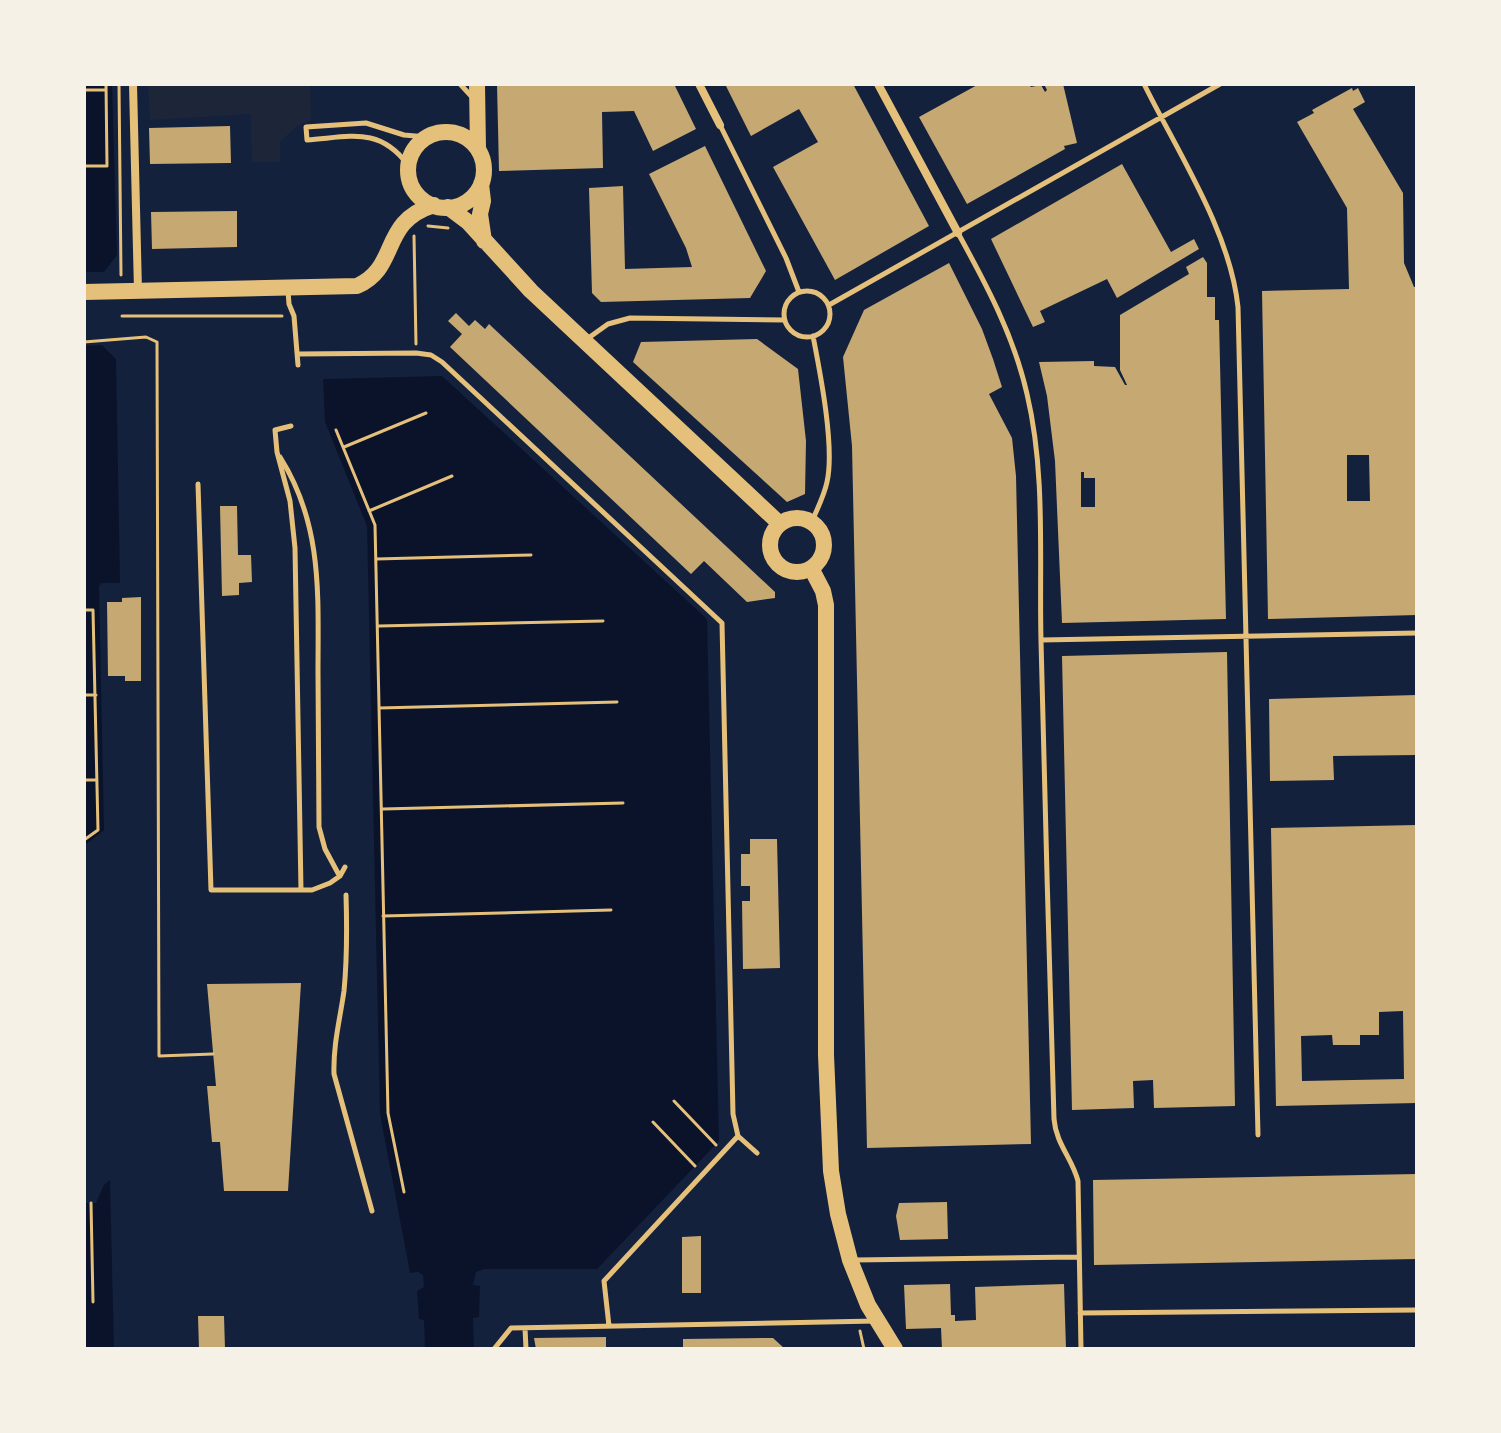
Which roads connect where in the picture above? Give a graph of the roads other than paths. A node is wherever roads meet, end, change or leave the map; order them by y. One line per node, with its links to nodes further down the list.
1 (133, 84): 22 (street)
2 (460, 84): 8 (lane)
3 (477, 84): 8 (main road)
4 (699, 84): 11 (street)
5 (878, 84): 18 (street)
6 (1144, 84): 9 (lane)
7 (1220, 84): 9 (lane)
8 (476, 102): 14 (main road)
9 (1160, 118): 18 (lane); 37 (lane)
10 (362, 123): 12 (lane); 12 (lane); 13 (lane)
11 (720, 125): 23 (lane)
12 (363, 136): 15 (lane)
13 (427, 137): 14 (main road); 15 (main road)
14 (478, 149): 16 (main road)
15 (408, 165): 17 (main road)
16 (481, 184): 17 (main road); 19 (main road)
17 (441, 206): 19 (main road); 20 (main road)
18 (958, 233): 24 (lane); 38 (lane)
19 (484, 241): 27 (main road)
20 (288, 290): 22 (main road); 28 (lane)
21 (84, 292): 22 (main road)
22 (138, 292)
23 (799, 292): 24 (lane); 25 (lane)
24 (829, 305): 26 (lane)
25 (785, 320): 26 (lane); 27 (lane)
26 (813, 336): 33 (lane)
27 (584, 341): 34 (main road)
28 (298, 354): 29 (lane); 44 (lane)
29 (298, 365)
30 (291, 426): 31 (lane)
31 (277, 452): 40 (lane); 41 (lane)
32 (198, 484): 41 (lane)
33 (811, 523): 34 (main road); 35 (main road)
34 (780, 524): 35 (main road)
35 (811, 568): 48 (main road)
36 (1417, 633): 37 (lane)
37 (1248, 636): 38 (lane); 43 (lane)
38 (1041, 640): 47 (lane)
39 (345, 867): 40 (lane)
40 (340, 876): 41 (lane)
41 (301, 890)
42 (346, 895): 46 (lane)
43 (1258, 1135)
44 (738, 1136): 45 (lane); 52 (lane)
45 (757, 1153)
46 (372, 1211)
47 (1079, 1257): 48 (lane); 50 (lane)
48 (850, 1260): 51 (main road)
49 (1417, 1310): 50 (lane)
50 (1080, 1313): 57 (lane)
51 (877, 1320): 52 (lane); 56 (main road)
52 (609, 1326): 53 (lane)
53 (525, 1328): 54 (lane); 55 (lane)
54 (494, 1349)
55 (526, 1349)
56 (895, 1349)
57 (1081, 1349)

